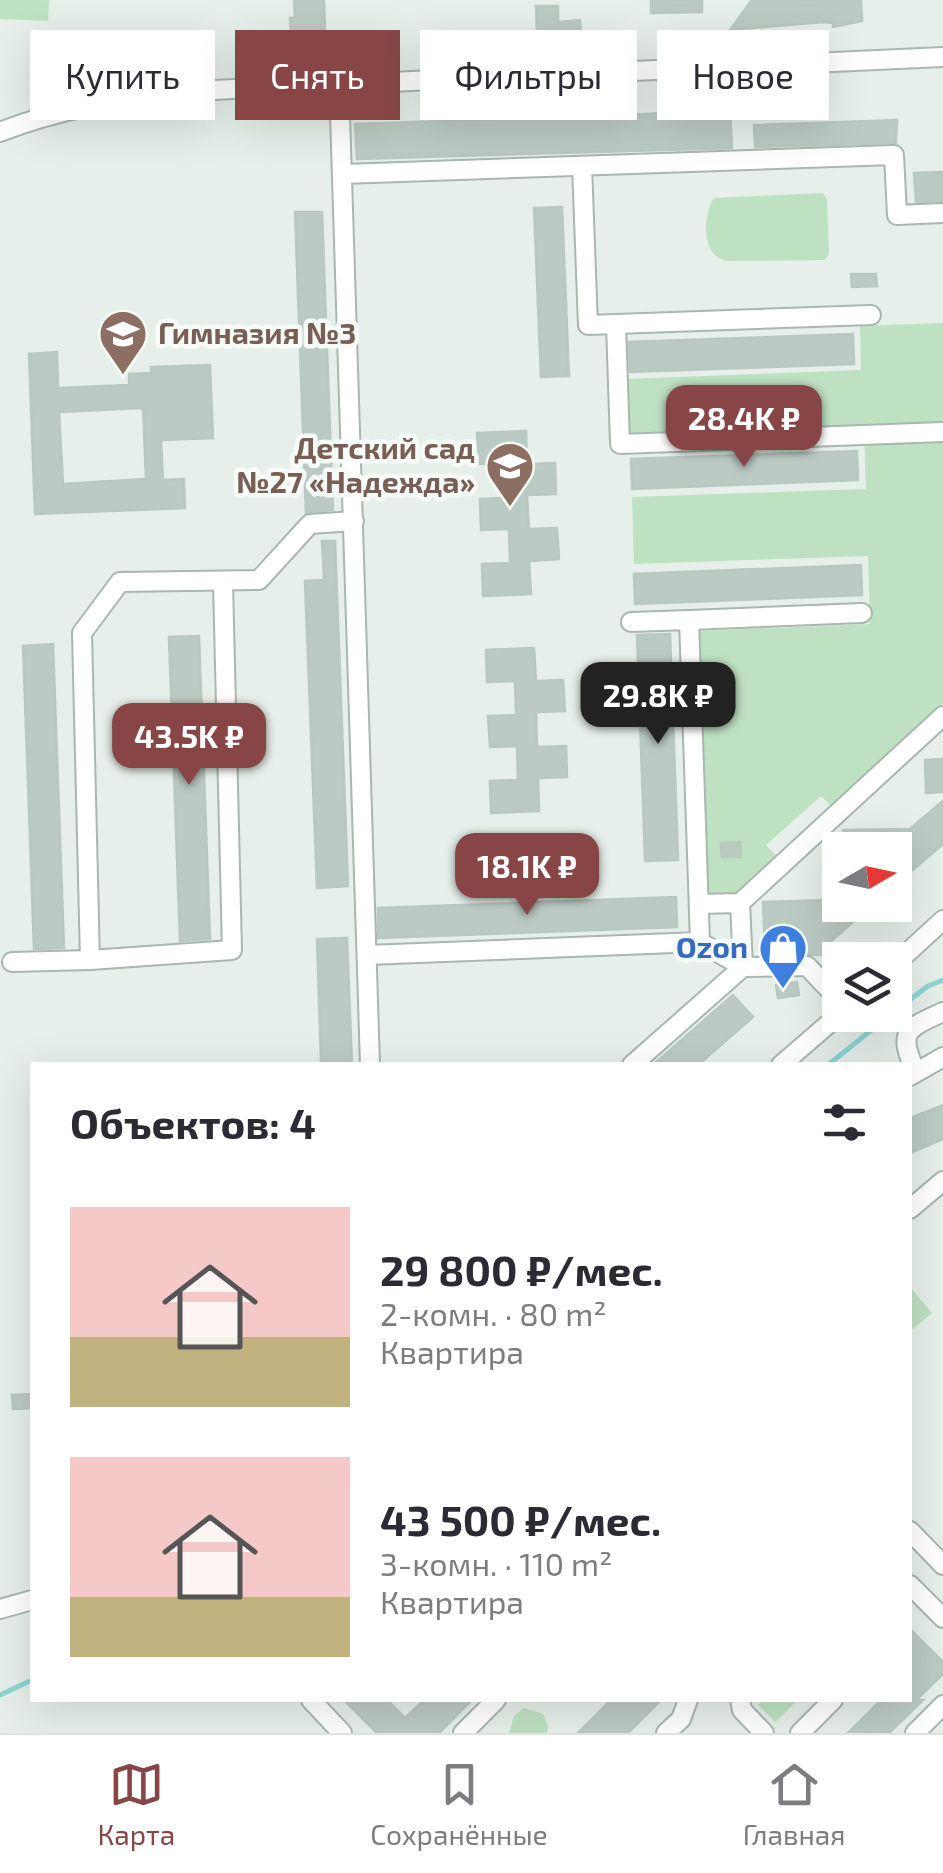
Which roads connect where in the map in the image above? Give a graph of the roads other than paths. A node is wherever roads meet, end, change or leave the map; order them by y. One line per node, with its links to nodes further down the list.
1 (943, 57): 2 (street)
2 (400, 80)
3 (235, 89): 5 (street)
4 (341, 120): 7 (street)
5 (0, 132)
6 (582, 166): 7 (street); 8 (street); 10 (street)
7 (343, 174): 12 (street)
8 (943, 213)
9 (871, 315): 10 (street)
10 (616, 324): 11 (street)
11 (943, 432)
12 (354, 521): 13 (street); 23 (street)
13 (223, 583): 24 (street); 24 (street)
14 (862, 613): 15 (street)
15 (689, 620): 16 (street); 19 (street)
16 (630, 622)
17 (943, 716): 18 (street)
18 (740, 903): 19 (street); 26 (street)
19 (699, 904): 21 (street)
20 (943, 920): 22 (street)
21 (700, 942): 23 (street); 26 (street)
22 (912, 948)
23 (367, 955): 31 (street)
24 (90, 960): 25 (street)
25 (12, 962)
26 (743, 967): 27 (street); 32 (street)
27 (822, 982)
28 (943, 1012): 34 (street)
29 (822, 1030): 33 (street)
30 (943, 1057): 35 (street)
31 (370, 1062)
32 (635, 1062)
33 (784, 1062)
34 (909, 1062)
35 (913, 1074)
36 (943, 1181): 37 (street)
37 (912, 1207)
38 (912, 1533): 39 (street)
39 (943, 1565)
40 (912, 1587): 43 (street)
41 (30, 1601): 42 (street)
42 (0, 1609)
43 (943, 1618)
44 (313, 1702): 50 (street)
45 (494, 1702): 51 (street)
46 (687, 1702): 52 (street)
47 (740, 1702): 53 (street)
48 (831, 1702): 54 (street)
49 (943, 1705): 55 (street)
50 (342, 1733)
51 (463, 1733)
52 (666, 1733)
53 (764, 1733)
54 (800, 1733)
55 (915, 1733)

